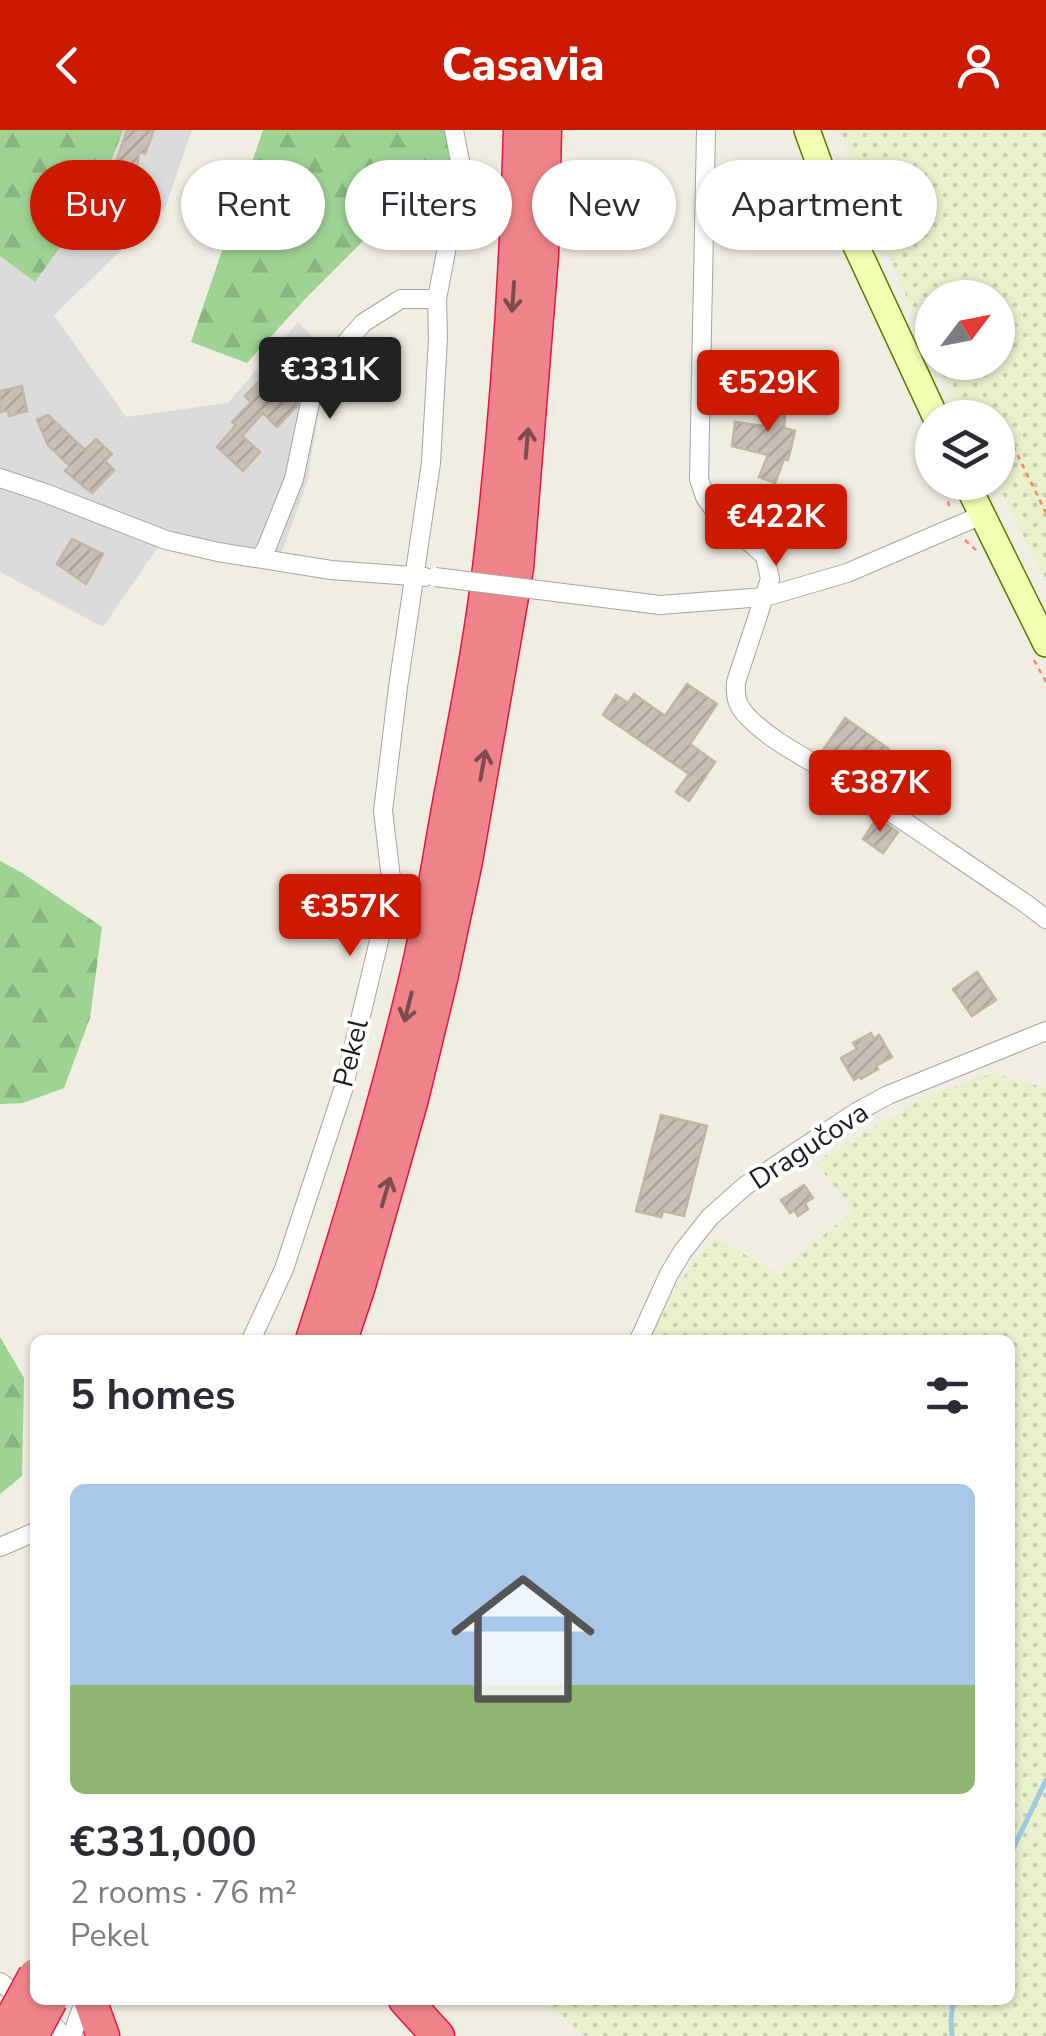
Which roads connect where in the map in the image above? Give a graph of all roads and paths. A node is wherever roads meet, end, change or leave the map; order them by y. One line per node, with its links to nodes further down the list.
1 (454, 130): 6 (street, Pekel)
2 (520, 130): 21 (highway, one-way to 21)
3 (546, 130): 22 (highway, one-way to 3)
4 (706, 130): 17 (street)
5 (808, 130): 7 (main road)
6 (436, 299): 15 (street); 16 (street, Pekel)
7 (928, 400)
8 (1015, 450): 12 (path)
9 (0, 478): 15 (street)
10 (948, 500): 13 (path)
11 (975, 500): 14 (main road)
12 (1046, 513)
13 (952, 514)
14 (982, 515): 17 (street); 18 (main road)
15 (260, 558): 16 (street)
16 (414, 576): 17 (street, bridge); 23 (street, Pekel)
17 (764, 597): 19 (street)
18 (1046, 644)
19 (1046, 919)
20 (1046, 1031): 28 (street, Dragučova)
21 (359, 1192): 24 (highway); 25 (highway)
22 (360, 1286): 26 (highway); 27 (highway)
23 (253, 1335)
24 (294, 1335)
25 (314, 1335)
26 (342, 1335)
27 (355, 1335)
28 (642, 1335)
29 (30, 1534): 30 (street)
30 (0, 1547)
31 (0, 1982): 39 (street)
32 (30, 1984): 37 (highway, bridge)
33 (71, 2005): 38 (highway, bridge)
34 (74, 2005): 40 (street)
35 (76, 2005): 41 (highway)
36 (410, 2005): 42 (highway)
37 (2, 2036)
38 (32, 2036)
39 (64, 2036)
40 (72, 2036)
41 (103, 2036)
42 (438, 2036)

